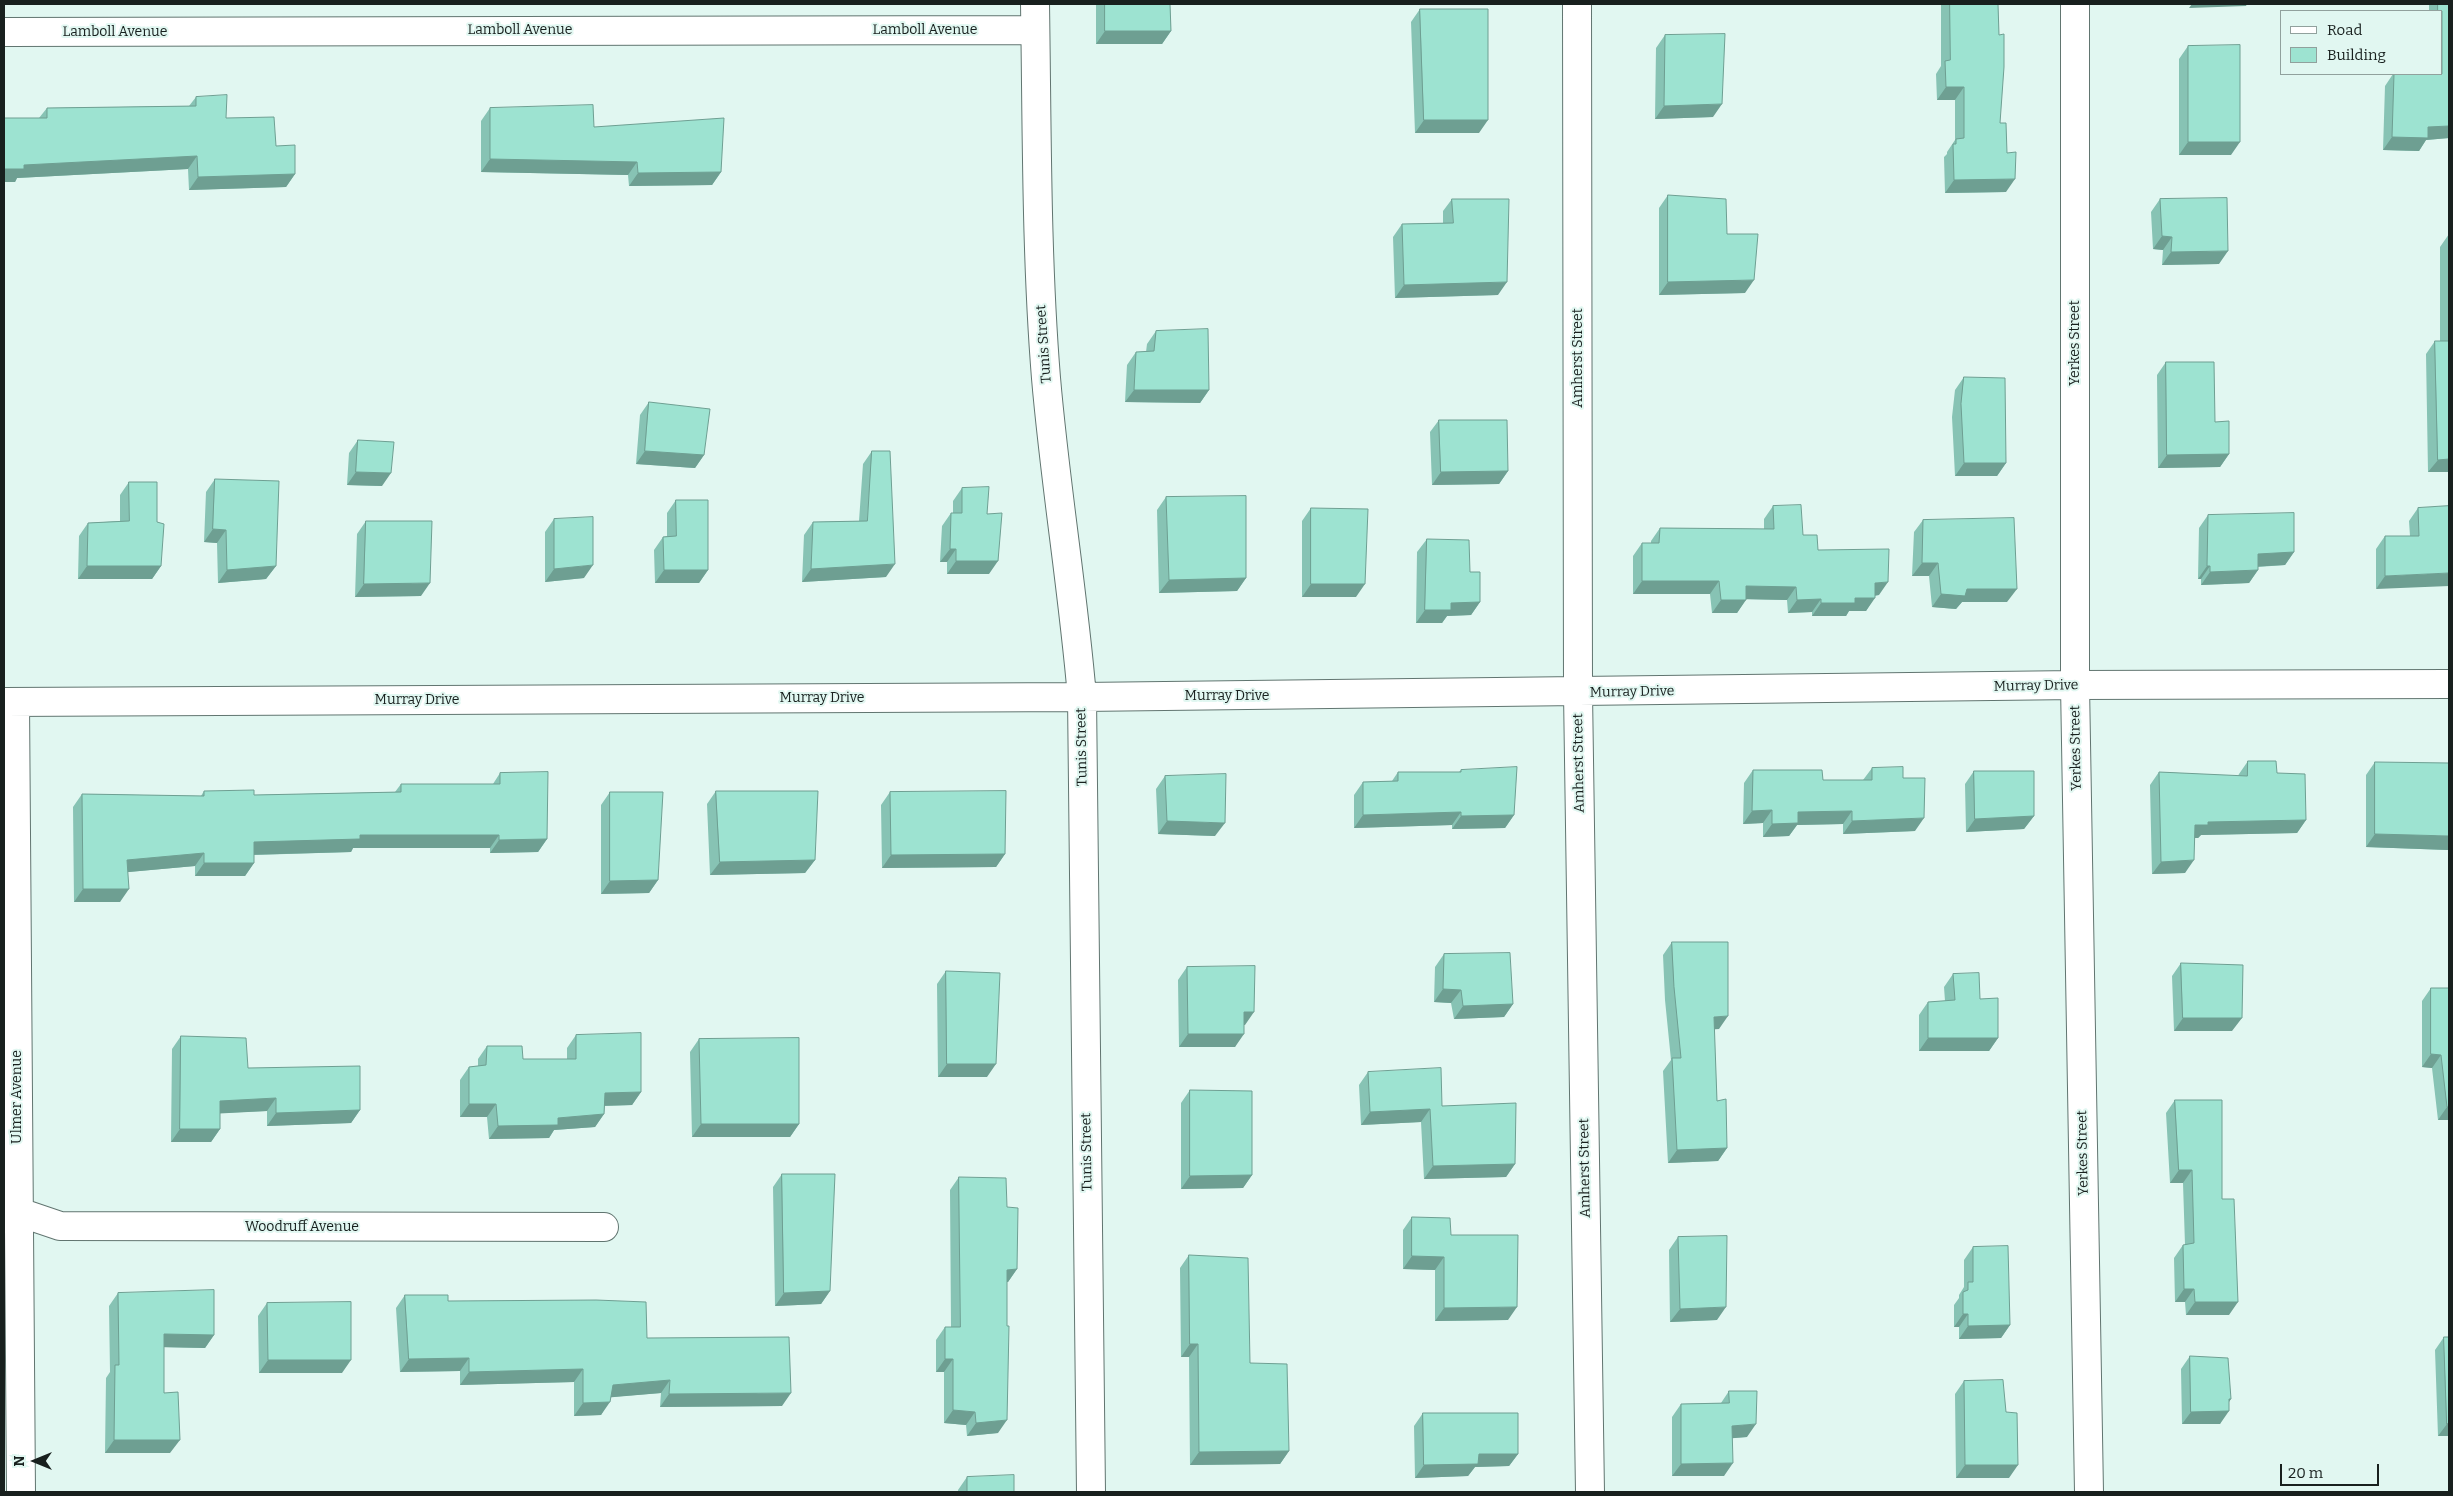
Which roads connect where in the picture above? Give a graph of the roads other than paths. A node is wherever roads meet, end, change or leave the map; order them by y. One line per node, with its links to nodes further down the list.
1 (1035, 4): 4 (street, Tunis Street)
2 (1577, 4): 8 (street, Amherst Street)
3 (2075, 4): 7 (street, Yerkes Street)
4 (1035, 30): 5 (street, Lamboll Avenue); 9 (street, Tunis Street)
5 (4, 32)
6 (2449, 684): 7 (street, Murray Drive)
7 (2075, 685): 8 (street, Murray Drive); 16 (street, Yerkes Street)
8 (1578, 692): 9 (street, Murray Drive); 15 (street, Amherst Street)
9 (1082, 697): 10 (street, Murray Drive); 14 (street, Tunis Street)
10 (9, 702): 11 (street, Ulmer Avenue)
11 (11, 1210): 12 (street, Woodruff Avenue); 13 (street, Ulmer Avenue)
12 (604, 1227)
13 (21, 1492)
14 (1091, 1492)
15 (1590, 1492)
16 (2089, 1492)

